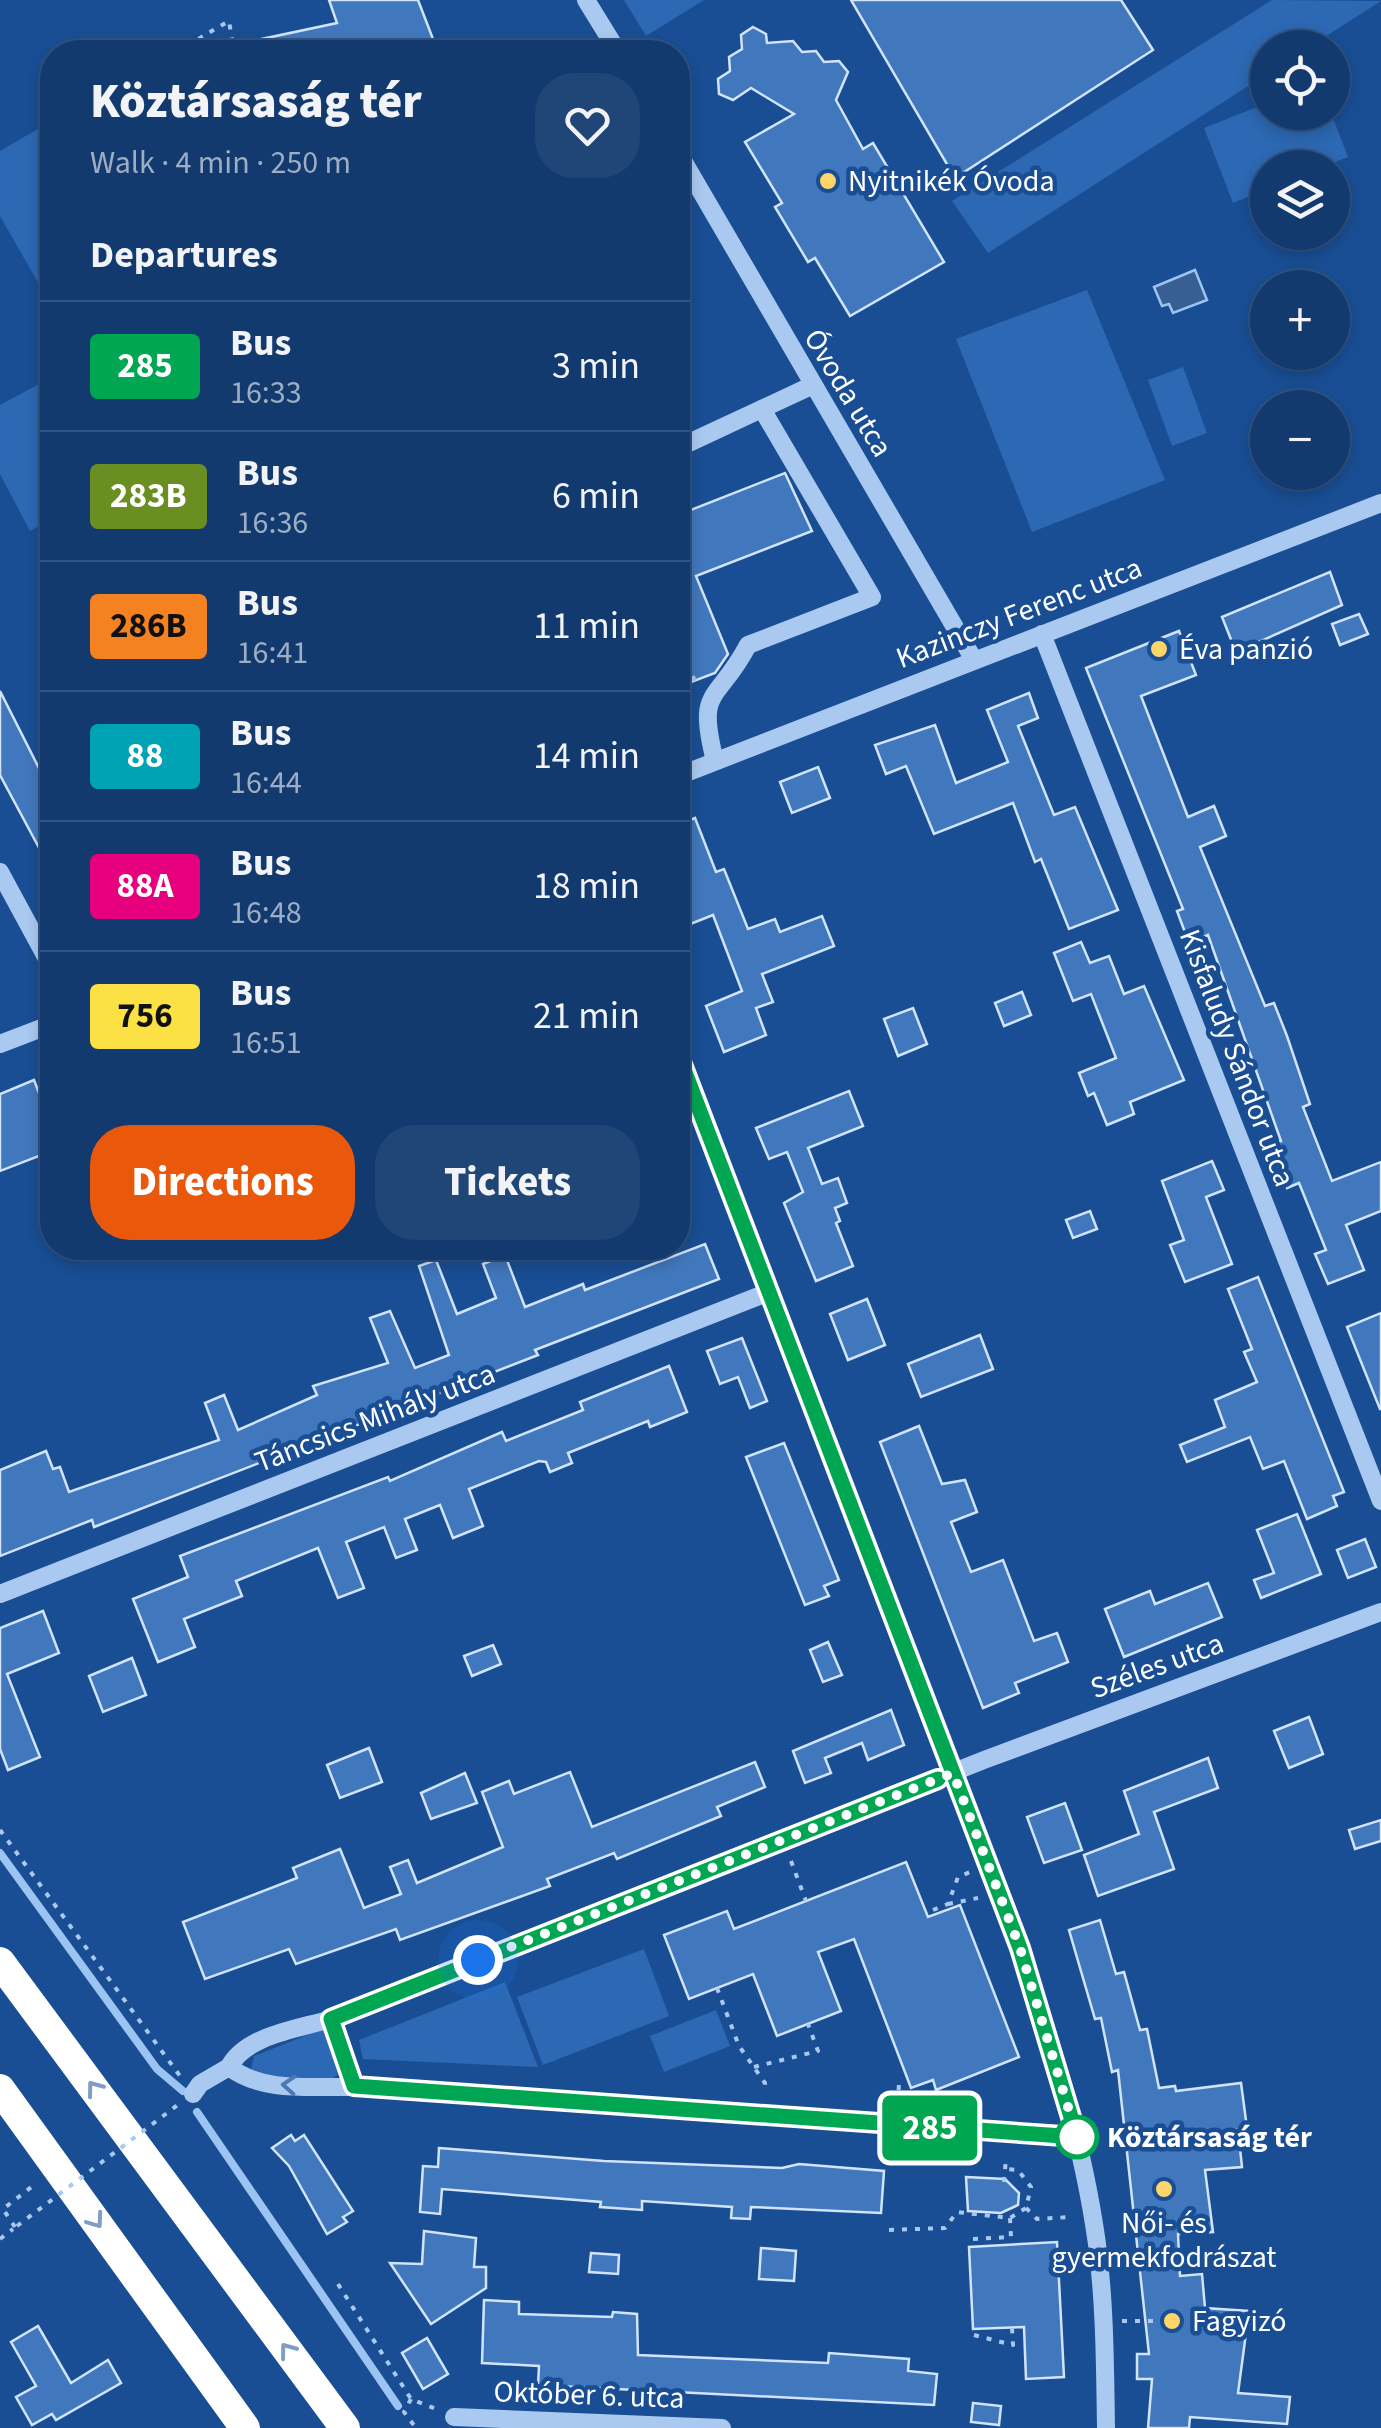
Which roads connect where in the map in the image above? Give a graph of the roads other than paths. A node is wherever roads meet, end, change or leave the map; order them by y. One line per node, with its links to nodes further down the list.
1 (586, 0): 2 (street)
2 (611, 40)
3 (690, 173): 4 (street, Óvoda utca)
4 (811, 386): 5 (street); 9 (street, Óvoda utca)
5 (762, 409): 6 (street); 10 (street)
6 (690, 442)
7 (1381, 504): 8 (street, Kazinczy Ferenc utca)
8 (1042, 634): 9 (street, Kazinczy Ferenc utca); 18 (street, Kisfaludy Sándor utca)
9 (974, 660): 10 (street, Kazinczy Ferenc utca)
10 (714, 762): 11 (street, Kazinczy Ferenc utca)
11 (690, 771)
12 (0, 872): 13 (street)
13 (40, 946)
14 (40, 1029): 15 (street)
15 (0, 1044)
16 (690, 1085): 17 (street)
17 (769, 1292): 19 (street, Táncsics Mihály utca); 21 (street)
18 (1381, 1501)
19 (0, 1594)
20 (1381, 1612): 21 (street, Széles utca)
21 (953, 1773): 23 (street); 28 (street)
22 (0, 1962): 31 (highway, one-way to 22)
23 (331, 2019): 24 (street); 25 (street)
24 (229, 2067): 25 (street, one-way to 24); 27 (street)
25 (354, 2086): 28 (street)
26 (0, 2089): 30 (highway, one-way to 30)
27 (188, 2098)
28 (1077, 2137): 33 (street)
29 (454, 2417): 32 (street, Október 6. utca)
30 (244, 2428)
31 (345, 2428)
32 (722, 2428)
33 (1106, 2428)

